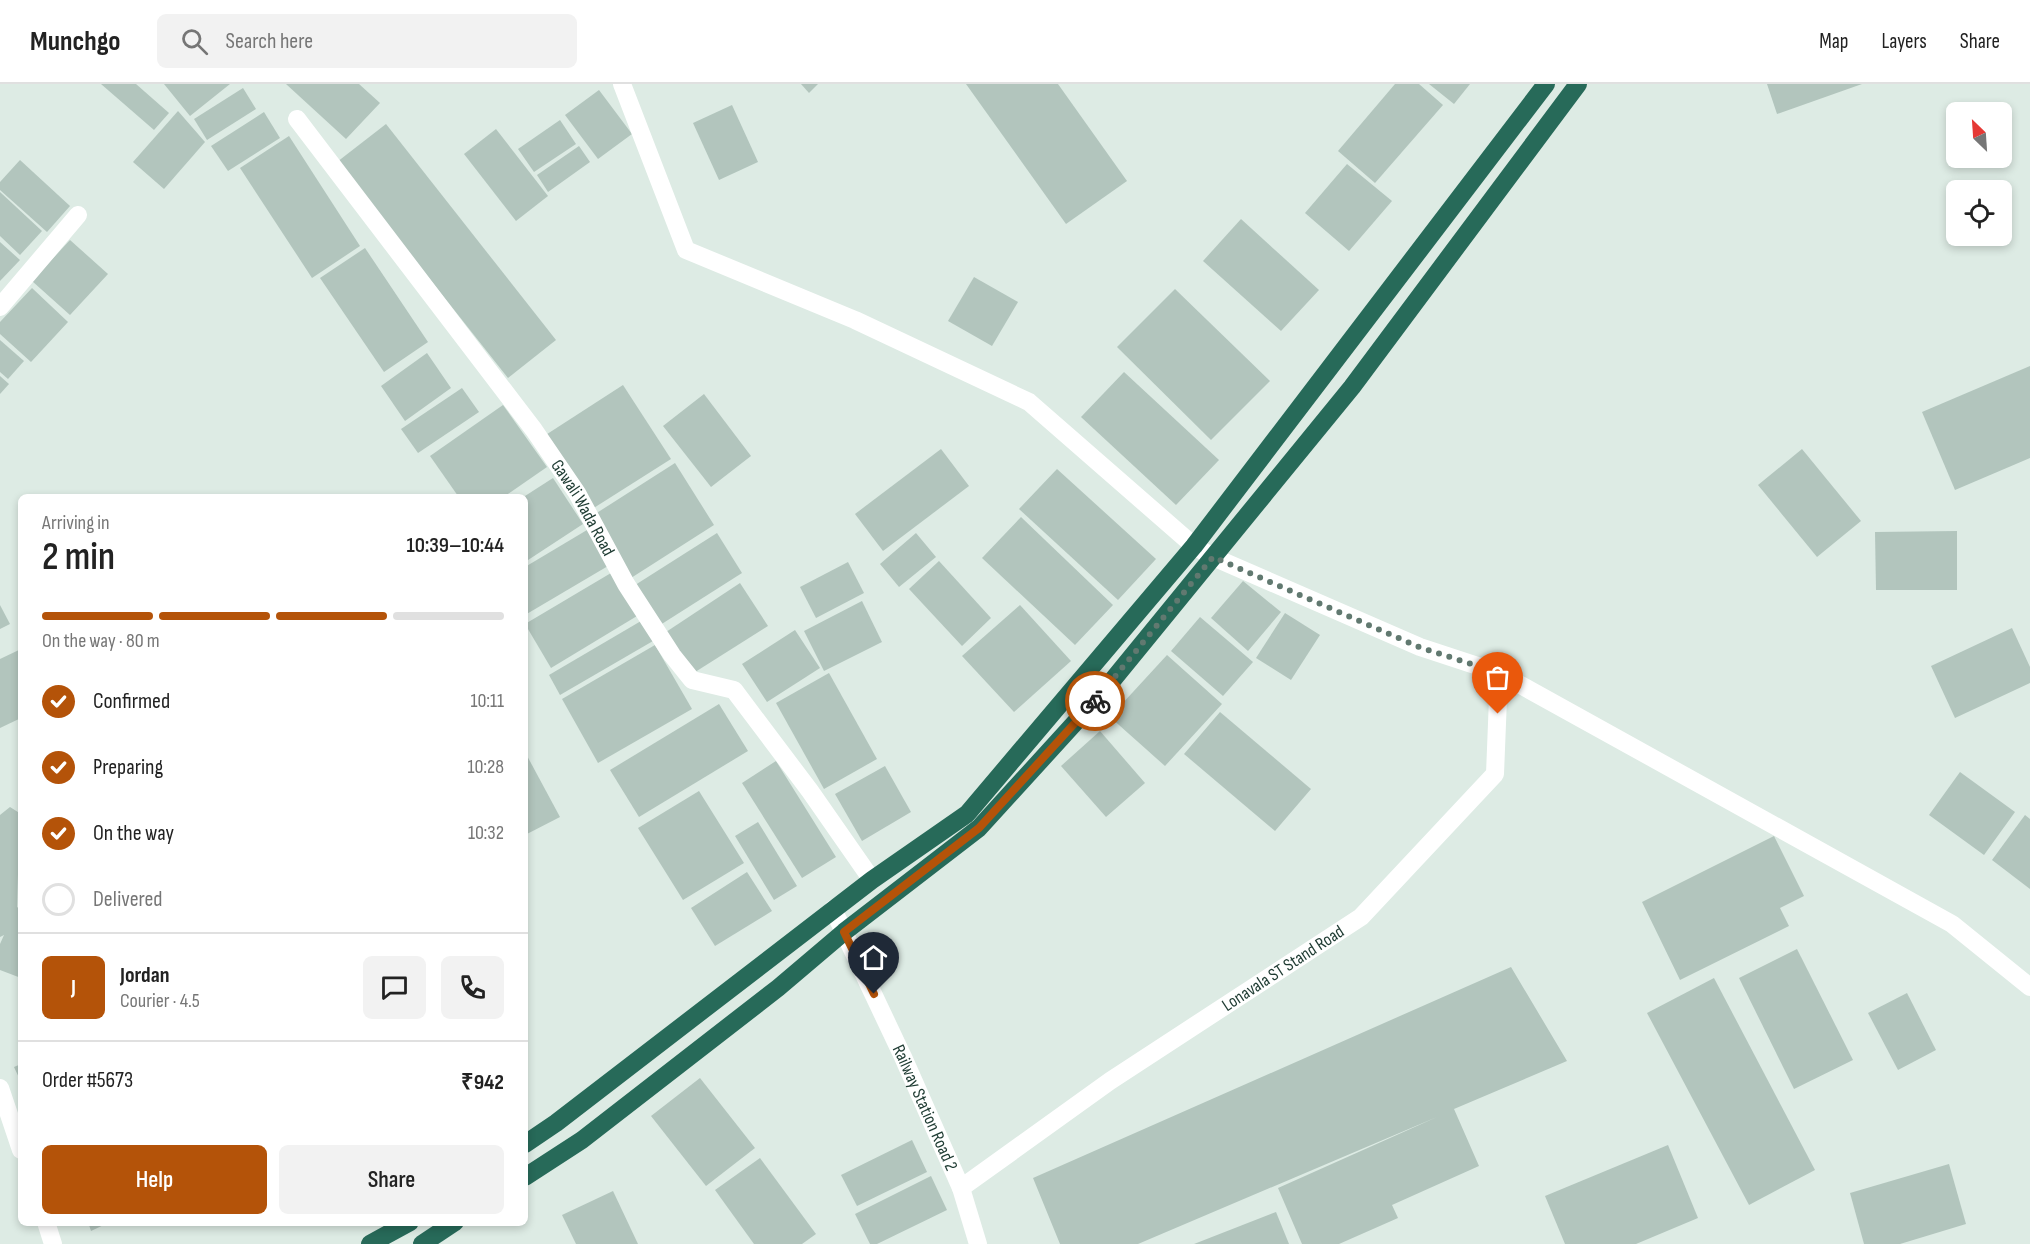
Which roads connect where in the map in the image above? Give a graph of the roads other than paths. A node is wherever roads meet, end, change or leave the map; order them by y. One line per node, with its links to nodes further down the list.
1 (622, 84): 7 (street)
2 (1546, 84): 7 (highway)
3 (1578, 84): 8 (highway)
4 (297, 119): 10 (street, Gawali Wada Road)
5 (78, 215): 6 (street)
6 (0, 307)
7 (1194, 546): 8 (street); 10 (highway)
8 (1213, 557): 9 (street); 12 (highway)
9 (1499, 673): 13 (street); 18 (street, Lonavala ST Stand Road)
10 (872, 880): 11 (highway)
11 (833, 909): 12 (street, Railway Station Road 2); 16 (highway)
12 (844, 932): 17 (highway); 18 (street, Railway Station Road 2)
13 (2030, 987)
14 (0, 1088): 15 (street)
15 (18, 1141)
16 (528, 1142)
17 (528, 1175)
18 (961, 1188): 25 (street, Railway Station Road 2)
19 (47, 1226): 22 (street)
20 (404, 1226): 23 (highway)
21 (449, 1226): 24 (highway)
22 (53, 1244)
23 (370, 1244)
24 (422, 1244)
25 (978, 1244)

